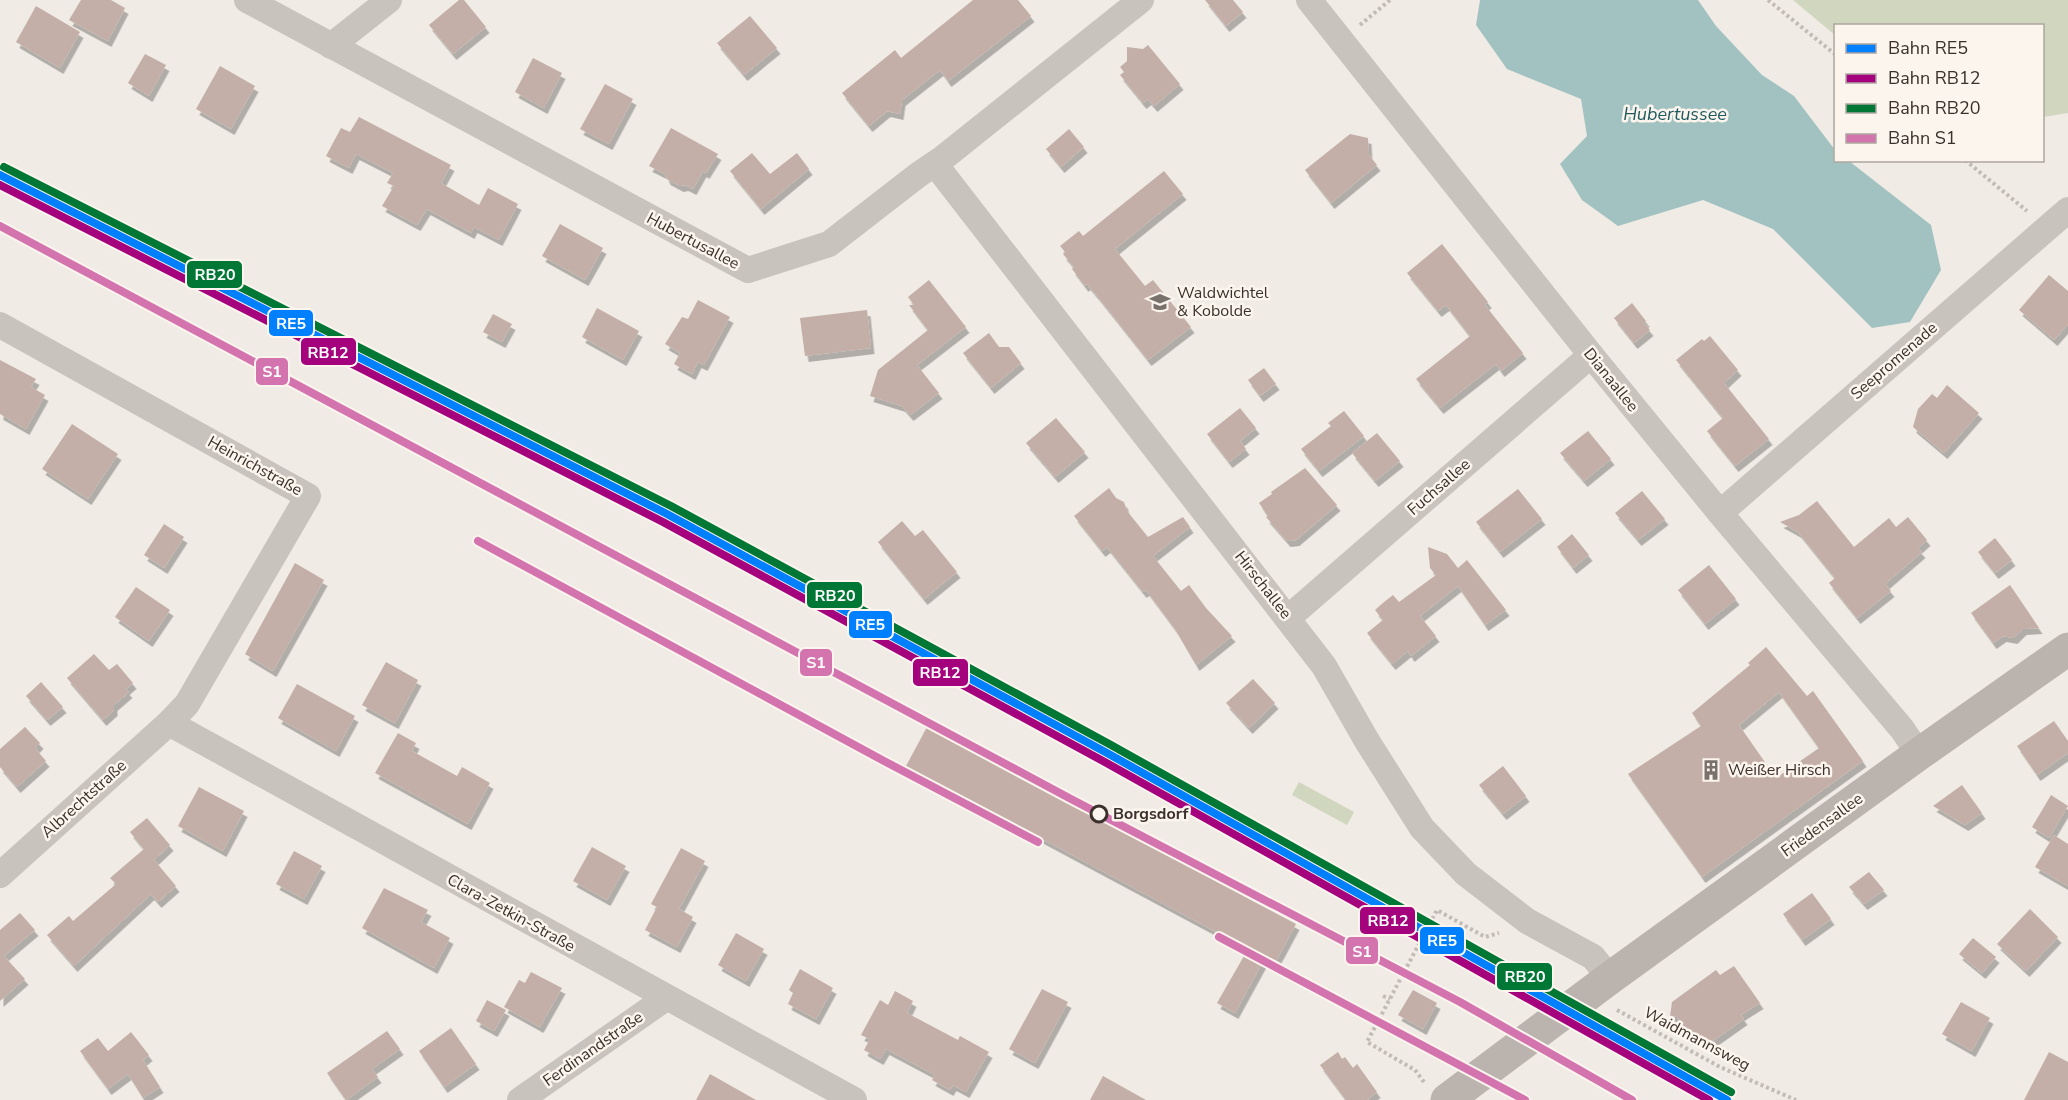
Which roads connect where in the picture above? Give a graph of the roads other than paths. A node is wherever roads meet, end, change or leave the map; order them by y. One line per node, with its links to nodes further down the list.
1 (247, 0): 5 (street, Hubertusallee)
2 (389, 0): 5 (street)
3 (1141, 0): 6 (street, Hubertusallee)
4 (1308, 0): 9 (street, Dianaallee)
5 (331, 46): 6 (street, Hubertusallee)
6 (935, 164): 11 (street, Hirschallee)
7 (2068, 210): 10 (street, Seepromenade)
8 (0, 325): 13 (street, Heinrichstraße)
9 (1591, 356): 10 (street, Dianaallee); 11 (street, Fuchsallee)
10 (1720, 513): 14 (street, Dianaallee)
11 (1288, 618): 16 (street, Hirschallee)
12 (2068, 649): 14 (street, Friedensallee)
13 (169, 723): 15 (street, Albrechtstraße); 17 (street, Clara-Zetkin-Straße)
14 (1919, 754): 16 (street, Friedensallee)
15 (0, 875)
16 (1592, 991): 20 (street, Friedensallee)
17 (666, 998): 18 (street, Ferdinandstraße); 19 (street, Clara-Zetkin-Straße)
18 (520, 1100)
19 (854, 1100)
20 (1447, 1100)

